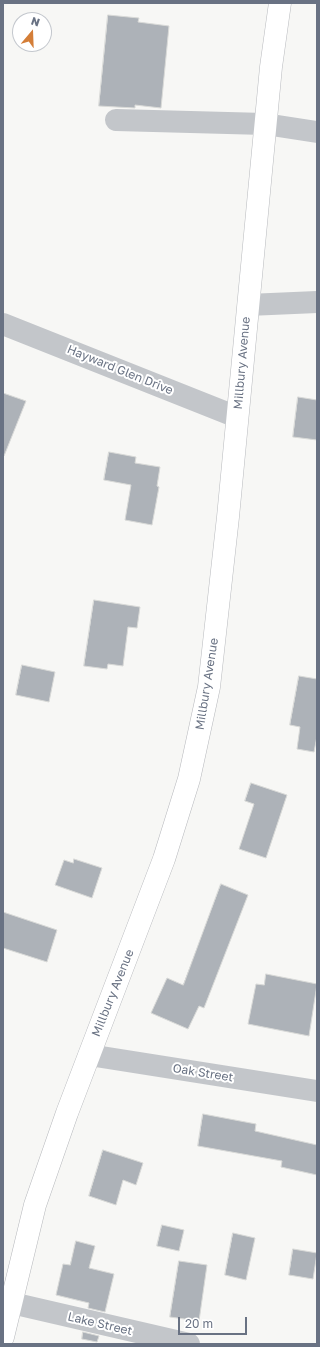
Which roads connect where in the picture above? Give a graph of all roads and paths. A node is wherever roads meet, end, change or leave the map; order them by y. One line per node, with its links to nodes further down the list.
1 (280, 3): 3 (main road, Millbury Avenue)
2 (116, 120): 3 (street)
3 (265, 124): 4 (street); 6 (main road, Millbury Avenue)
4 (317, 132)
5 (317, 302): 6 (street)
6 (248, 305): 8 (main road, Millbury Avenue)
7 (3, 324): 8 (street, Hayward Glen Drive)
8 (238, 417): 9 (main road, Millbury Avenue)
9 (89, 1055): 10 (street, Oak Street); 11 (main road, Millbury Avenue)
10 (317, 1091)
11 (7, 1302): 12 (main road, Millbury Avenue); 13 (street, Lake Street)
12 (3, 1337)
13 (188, 1344)

